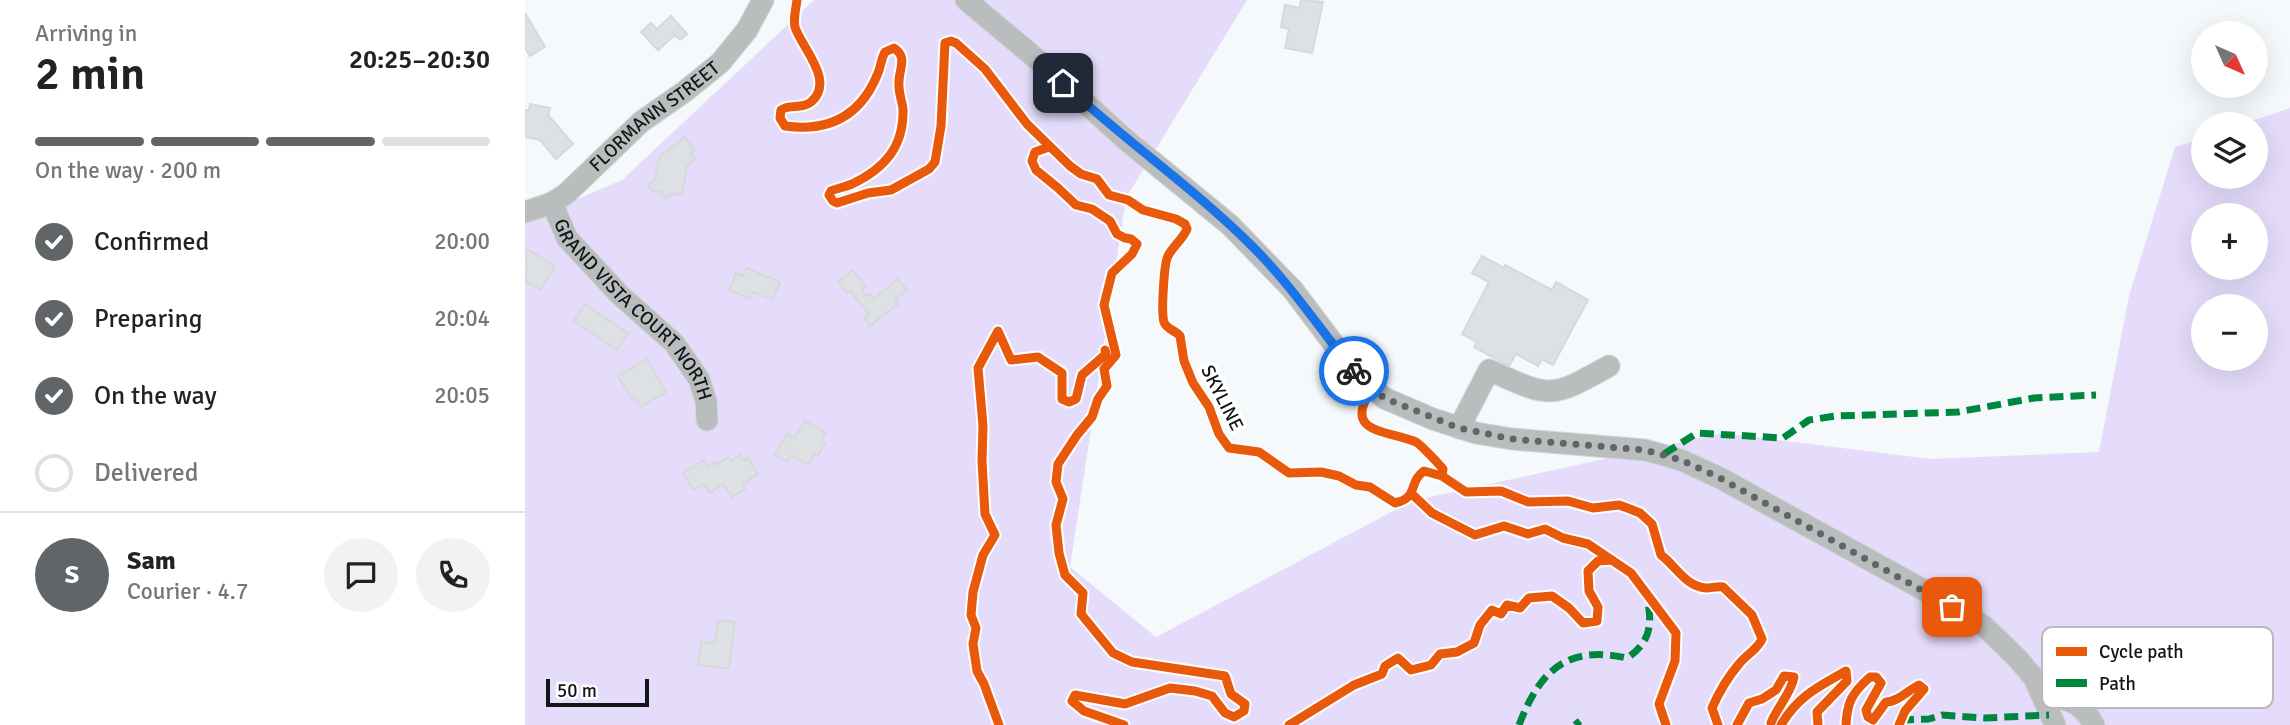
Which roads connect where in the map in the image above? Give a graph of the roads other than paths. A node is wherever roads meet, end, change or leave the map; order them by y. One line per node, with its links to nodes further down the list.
1 (763, 0): 3 (street, FLORMANN STREET)
2 (966, 0): 7 (street)
3 (552, 203): 4 (street, FLORMANN STREET); 6 (street, GRAND VISTA COURT NORTH)
4 (525, 212)
5 (1609, 366): 7 (street)
6 (707, 420)
7 (1459, 428): 8 (street)
8 (2041, 694)
9 (2047, 708): 11 (street)
10 (2082, 708): 12 (street)
11 (2055, 725)
12 (2094, 725)

